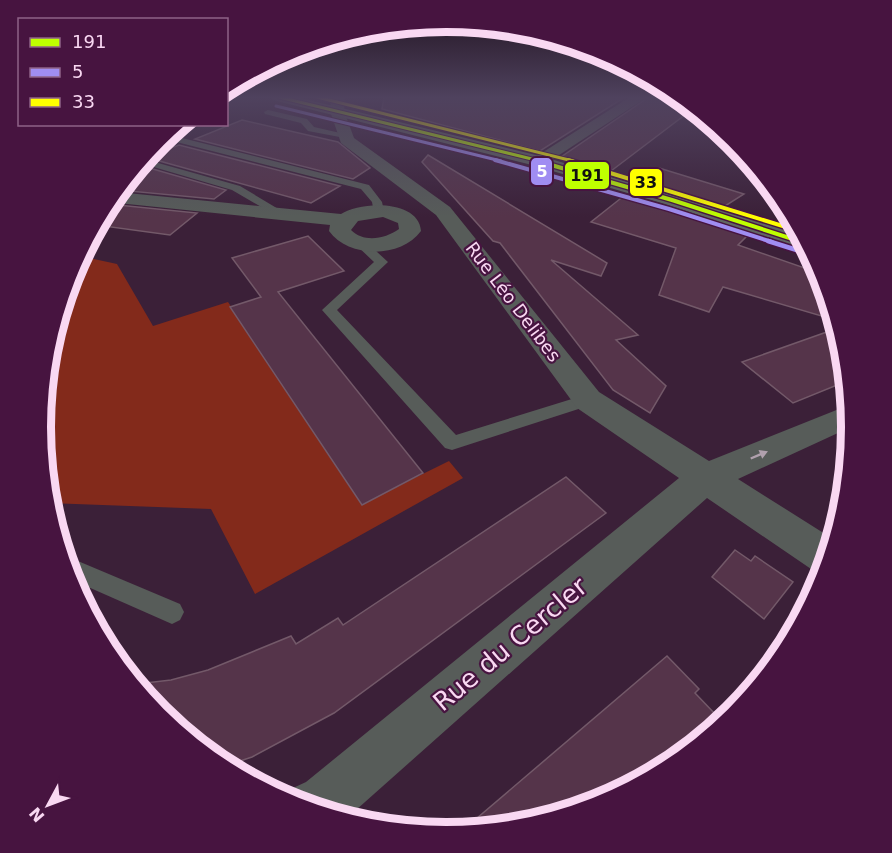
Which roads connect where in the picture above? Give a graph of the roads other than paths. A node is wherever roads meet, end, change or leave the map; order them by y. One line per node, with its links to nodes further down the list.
1 (346, 137): 9 (street, Rue Léo Delibes)
2 (455, 137): 5 (main road)
3 (577, 137): 5 (street)
4 (176, 139): 8 (lane)
5 (538, 161): 13 (main road)
6 (151, 164): 10 (lane)
7 (123, 199): 10 (street)
8 (378, 211): 11 (street); 12 (street)
9 (443, 211): 11 (street); 15 (street, Rue Léo Delibes)
10 (279, 213): 12 (street)
11 (408, 219): 14 (street)
12 (345, 221): 14 (street)
13 (793, 239)
14 (360, 243): 15 (lane)
15 (588, 400): 17 (street, Rue Léo Delibes)
16 (841, 420): 17 (street, Rue du Cercler, one-way to 16)
17 (705, 478): 18 (street, Rue Léo Delibes); 21 (street, Rue du Cercler)
18 (820, 553)
19 (79, 571): 20 (lane)
20 (172, 612)
21 (322, 802)

